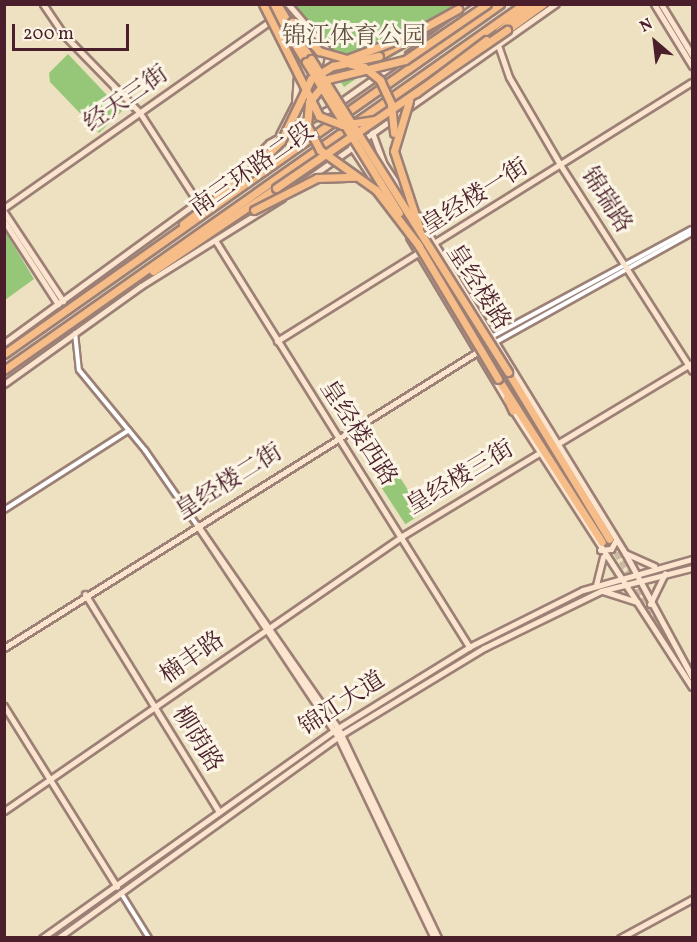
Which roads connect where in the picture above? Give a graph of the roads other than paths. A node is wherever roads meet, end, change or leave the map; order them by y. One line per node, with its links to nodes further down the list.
1 (43, 4): 27 (street)
2 (261, 4): 17 (street); 28 (highway, bridge)
3 (270, 4): 21 (highway)
4 (279, 4): 16 (highway, bridge); 21 (highway)
5 (288, 4): 19 (street)
6 (465, 4): 16 (highway, bridge)
7 (478, 4): 25 (street)
8 (487, 4): 34 (highway, bridge)
9 (501, 4): 41 (highway, 南三环路二段)
10 (524, 4): 42 (highway, 南三环路二段)
11 (533, 4): 32 (highway, bridge)
12 (543, 4): 28 (highway, bridge)
13 (556, 4): 18 (street)
14 (654, 4): 23 (street)
15 (661, 4): 20 (street)
16 (458, 9): 22 (highway, bridge)
17 (270, 21): 24 (street); 27 (street, 经天三街)
18 (498, 45): 29 (street); 33 (street, 锦瑞路)
19 (330, 52): 24 (street); 25 (street)
20 (693, 55)
21 (308, 61): 45 (highway, 皇经楼路, bridge)
22 (344, 64): 32 (highway, bridge); 41 (highway, bridge)
23 (693, 66)
24 (297, 74): 30 (street)
25 (372, 78): 30 (street)
26 (693, 82): 33 (street, 皇经楼一街)
27 (140, 113): 35 (street); 37 (street, 经天三街)
28 (387, 115): 36 (highway, bridge)
29 (372, 132): 31 (street); 44 (street)
30 (278, 136): 35 (street)
31 (351, 146): 43 (street); 46 (street)
32 (394, 151): 45 (highway, bridge)
33 (561, 166): 44 (street, 皇经楼一街); 47 (street, 锦瑞路)
34 (360, 179): 36 (highway, bridge); 45 (highway, bridge)
35 (198, 202): 52 (street)
36 (254, 206): 48 (highway)
37 (4, 210): 52 (street)
38 (4, 221): 52 (street)
39 (693, 229): 47 (street)
40 (693, 233): 47 (street)
41 (174, 235): 58 (highway, 南三环路二段)
42 (192, 237): 48 (highway); 51 (highway, 南三环路二段)
43 (215, 240): 53 (street); 55 (street, 皇经楼西路)
44 (436, 244): 46 (street, 皇经楼一街); 49 (street)
45 (422, 245): 61 (highway, 皇经楼路, bridge); 63 (highway, 皇经楼路, bridge)
46 (419, 255): 50 (street); 55 (street, 皇经楼一街)
47 (625, 265): 54 (street); 59 (street, 锦瑞路)
48 (153, 271): 51 (highway)
49 (461, 287): 50 (street); 54 (street)
50 (443, 297): 57 (street)
51 (106, 298): 60 (highway, 南三环路二段)
52 (60, 303): 56 (street)
53 (75, 333): 62 (street); 66 (street)
54 (495, 339): 65 (street)
55 (277, 341): 67 (street, 皇经楼西路)
56 (4, 343)
57 (477, 352): 64 (street); 67 (street, 皇经楼二街)
58 (4, 354)
59 (691, 366): 68 (street)
60 (4, 370)
61 (498, 379): 64 (highway); 73 (highway, 皇经楼路)
62 (4, 384)
63 (526, 401): 65 (highway); 73 (highway, 皇经楼路)
64 (513, 411): 69 (street)
65 (541, 417): 68 (street)
66 (129, 430): 70 (street); 71 (street)
67 (338, 436): 71 (street, 皇经楼二街); 72 (street, 皇经楼西路)
68 (558, 444): 73 (street)
69 (539, 453): 72 (street, 皇经楼三街); 74 (street)
70 (4, 510)
71 (197, 525): 86 (street, 皇经楼二街); 89 (street)
72 (402, 536): 89 (street, 楠丰路); 90 (street, 皇经楼西路)
73 (609, 540): 74 (street); 75 (street)
74 (602, 553): 81 (street); 84 (street)
75 (625, 553): 77 (street); 79 (street)
76 (693, 559): 77 (street, 锦江大道)
77 (664, 565): 79 (street, 锦江大道)
78 (693, 568): 80 (street, 锦江大道)
79 (633, 573): 81 (street, 锦江大道); 82 (street)
80 (665, 573): 82 (street, 锦江大道); 88 (street)
81 (619, 577): 83 (street); 84 (street, 锦江大道)
82 (637, 580): 83 (street, 锦江大道); 88 (street)
83 (624, 584): 85 (street, 锦江大道); 87 (street)
84 (596, 586): 90 (street, 锦江大道)
85 (601, 591): 87 (street); 97 (street, 锦江大道)
86 (85, 594): 91 (street, 皇经楼二街); 95 (street, 柳荫路)
87 (639, 603): 93 (street)
88 (650, 605): 92 (street)
89 (267, 630): 95 (street, 楠丰路); 96 (street)
90 (469, 647): 96 (street, 锦江大道)
91 (4, 648)
92 (693, 677)
93 (693, 687)
94 (4, 706): 98 (street)
95 (154, 707): 98 (street, 楠丰路); 100 (street, 柳荫路)
96 (336, 730): 97 (street); 100 (street, 锦江大道)
97 (340, 736): 102 (street, 锦江大道); 107 (street)
98 (50, 779): 99 (street, 楠丰路); 101 (street)
99 (4, 811)
100 (219, 812): 101 (street, 锦江大道)
101 (116, 885): 102 (street); 104 (street, 锦江大道)
102 (121, 893): 105 (street, 锦江大道); 106 (street)
103 (693, 898): 108 (street)
104 (42, 938)
105 (58, 938)
106 (149, 938)
107 (436, 938)
108 (620, 938)

